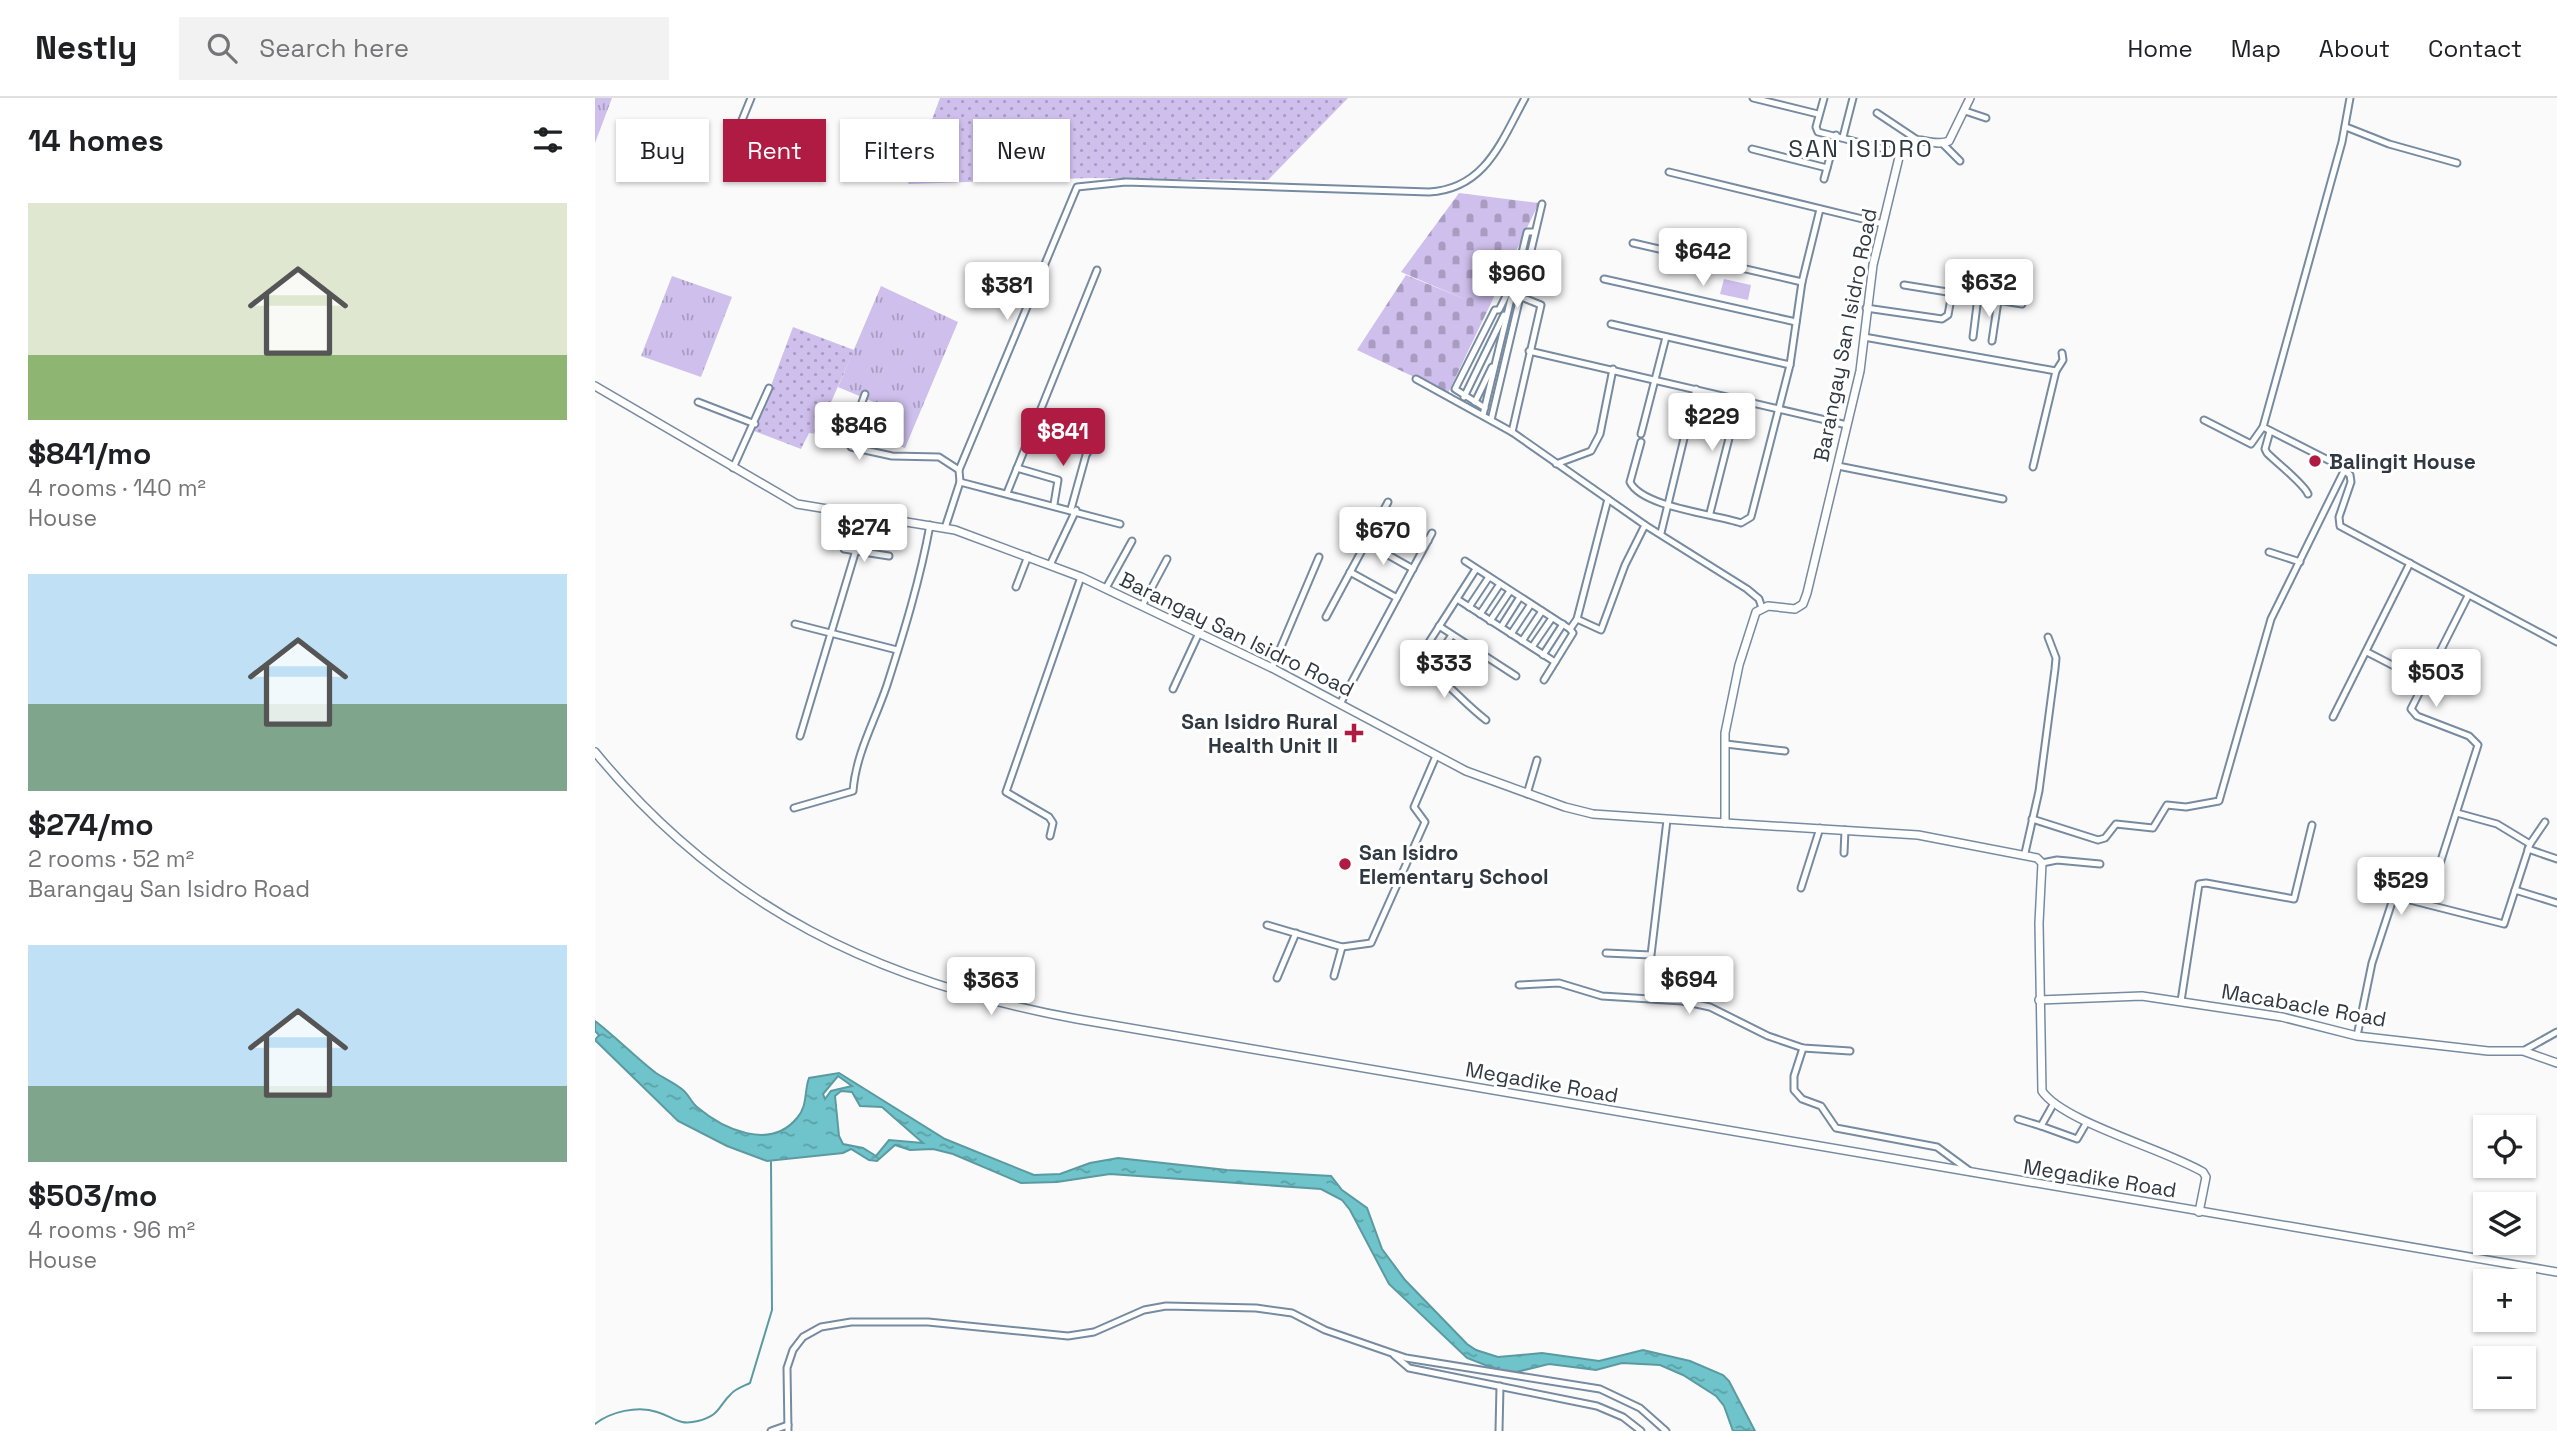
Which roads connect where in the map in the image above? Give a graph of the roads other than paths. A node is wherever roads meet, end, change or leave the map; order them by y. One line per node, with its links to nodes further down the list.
1 (751, 98): 12 (street)
2 (1525, 98): 91 (street)
3 (1753, 98): 10 (street)
4 (1824, 98): 10 (street)
5 (1853, 98): 14 (street)
6 (1970, 98): 8 (street)
7 (2350, 98): 13 (street)
8 (1965, 111): 11 (street); 16 (street)
9 (1877, 113): 15 (street)
10 (1818, 114): 14 (street)
11 (1986, 118)
12 (742, 119)
13 (2346, 127): 20 (street); 79 (street)
14 (1839, 136): 18 (street); 21 (street)
15 (1916, 139): 16 (street); 18 (street)
16 (1943, 144): 19 (street)
17 (1752, 149): 21 (street)
18 (1900, 153): 26 (street, Barangay San Isidro Road)
19 (1960, 161)
20 (2457, 163)
21 (1827, 168): 23 (street)
22 (1669, 172): 25 (street)
23 (1824, 179)
24 (1542, 204): 27 (street)
25 (1820, 209): 26 (street); 33 (street)
26 (1883, 224): 41 (street, Barangay San Isidro Road)
27 (1535, 232): 29 (street); 30 (street)
28 (1633, 243): 33 (street)
29 (1521, 259): 30 (street); 35 (street)
30 (1528, 262): 37 (street)
31 (1097, 270): 89 (street)
32 (1604, 279): 42 (street)
33 (1802, 282): 42 (street)
34 (1903, 285): 36 (street)
35 (1510, 293): 37 (street); 44 (street); 45 (street)
36 (1952, 293): 38 (street); 41 (street)
37 (1520, 297): 46 (street); 53 (street)
38 (1979, 297): 39 (street); 49 (street)
39 (1998, 301): 40 (street); 50 (street)
40 (2022, 304)
41 (1866, 308): 48 (street, Barangay San Isidro Road)
42 (1795, 322): 57 (street)
43 (1611, 324): 47 (street)
44 (1485, 329): 45 (street); 51 (street)
45 (1500, 333): 46 (street); 52 (street); 55 (street)
46 (1511, 333): 56 (street)
47 (1666, 337): 57 (street); 61 (street)
48 (1864, 337): 59 (street); 78 (street, Barangay San Isidro Road)
49 (1973, 337)
50 (1992, 341)
51 (1478, 344): 52 (street); 68 (street)
52 (1488, 349): 55 (street); 68 (street)
53 (1529, 351): 58 (street); 81 (street)
54 (2062, 353): 59 (street)
55 (1497, 355): 56 (street)
56 (1498, 364): 66 (street); 67 (street); 71 (street)
57 (1790, 365): 73 (street)
58 (1613, 369): 61 (street); 85 (street)
59 (2056, 371): 87 (street)
60 (1416, 379): 74 (street)
61 (1654, 379): 64 (street); 82 (street)
62 (595, 386): 88 (street, Barangay San Isidro Road)
63 (769, 388): 77 (street)
64 (1696, 389): 69 (street); 99 (street)
65 (865, 394): 91 (street)
66 (1488, 394): 67 (street); 72 (street)
67 (1496, 396): 75 (street)
68 (1464, 397): 71 (street)
69 (1739, 399): 73 (street); 101 (street)
70 (698, 402): 77 (street)
71 (1475, 402): 72 (street)
72 (1485, 408): 74 (street)
73 (1779, 409): 78 (street); 101 (street)
74 (1483, 415): 75 (street)
75 (1491, 420): 81 (street)
76 (2204, 420): 79 (street)
77 (755, 424): 88 (street)
78 (1847, 425): 86 (street, Barangay San Isidro Road)
79 (2263, 427): 80 (street)
80 (2270, 431): 90 (street); 94 (street)
81 (1512, 432): 85 (street)
82 (1641, 434)
83 (1096, 439): 100 (street)
84 (1641, 442): 99 (street)
85 (1556, 464): 95 (street)
86 (1838, 466): 96 (street); 139 (street, Barangay San Isidro Road)
87 (2033, 467)
88 (733, 468): 104 (street, Barangay San Isidro Road)
89 (1017, 468): 93 (street); 98 (street)
90 (2345, 469): 120 (street); 121 (street)
91 (959, 470): 92 (street)
92 (960, 482): 93 (street); 106 (street)
93 (1007, 493): 98 (street)
94 (2308, 494)
95 (1608, 499): 105 (street); 144 (street)
96 (2003, 499)
97 (1388, 502): 102 (street)
98 (1055, 504): 100 (street)
99 (1669, 505): 101 (street); 108 (street)
100 (1074, 510): 103 (street); 122 (street)
101 (1710, 513)
102 (1382, 514): 110 (street); 111 (street)
103 (1120, 524)
104 (930, 525): 106 (street, Barangay San Isidro Road); 161 (street)
105 (1645, 525): 108 (street); 144 (street)
106 (945, 528): 116 (street, Barangay San Isidro Road)
107 (1432, 533): 110 (street)
108 (1661, 533): 139 (street)
109 (1132, 541): 130 (street)
110 (1428, 541): 123 (street)
111 (1367, 543): 123 (street); 125 (street)
112 (844, 549): 113 (street)
113 (856, 550): 115 (street); 152 (street)
114 (2269, 552): 120 (street)
115 (889, 556)
116 (1028, 556): 122 (street, Barangay San Isidro Road); 129 (street)
117 (1319, 557): 168 (street)
118 (1167, 559): 136 (street)
119 (1465, 561): 124 (street)
120 (2300, 562): 189 (street)
121 (2410, 563): 132 (street); 163 (street)
122 (1050, 565): 126 (street, Barangay San Isidro Road)
123 (1413, 569): 134 (street)
124 (1476, 569): 127 (street); 135 (street)
125 (1350, 572): 134 (street); 142 (street)
126 (1081, 577): 130 (street, Barangay San Isidro Road); 196 (street)
127 (1489, 577): 128 (street); 138 (street)
128 (1500, 584): 131 (street); 141 (street)
129 (1016, 587)
130 (1106, 588): 136 (street, Barangay San Isidro Road)
131 (1510, 591): 133 (street); 145 (street)
132 (2468, 596): 158 (street); 173 (street)
133 (1520, 597): 137 (street); 149 (street)
134 (1397, 598): 175 (street)
135 (1457, 599): 138 (street); 148 (street)
136 (1143, 604): 151 (street, Barangay San Isidro Road)
137 (1531, 604): 140 (street); 153 (street)
138 (1469, 607): 141 (street)
139 (1762, 608): 179 (street)
140 (1542, 611): 143 (street); 156 (street)
141 (1480, 614): 145 (street)
142 (1326, 617)
143 (1552, 618): 147 (street); 160 (street)
144 (1577, 619): 150 (street)
145 (1490, 621): 149 (street)
146 (795, 624): 152 (street)
147 (1563, 624): 150 (street); 164 (street)
148 (1439, 626): 154 (street); 162 (street)
149 (1500, 627): 153 (street)
150 (1570, 629): 166 (street)
151 (1199, 633): 168 (street, Barangay San Isidro Road); 174 (street)
152 (830, 634): 161 (street); 178 (street)
153 (1511, 634): 156 (street)
154 (1452, 635): 157 (street); 165 (street)
155 (2048, 637): 189 (street)
156 (1522, 641): 160 (street)
157 (1462, 642): 159 (street); 167 (street)
158 (2557, 642)
159 (1472, 648): 169 (street); 170 (street)
160 (1532, 648): 164 (street)
161 (897, 650): 187 (street)
162 (1423, 650): 165 (street); 177 (street)
163 (2367, 652): 173 (street); 176 (street)
164 (1543, 655): 166 (street)
165 (1436, 658): 167 (street)
166 (1555, 662): 171 (street)
167 (1446, 665): 169 (street)
168 (1272, 668): 175 (street, Barangay San Isidro Road)
169 (1457, 672): 172 (street)
170 (1516, 676)
171 (1544, 680)
172 (1470, 681)
173 (2425, 682): 188 (street)
174 (1173, 689)
175 (1340, 704): 182 (street, Barangay San Isidro Road)
176 (2333, 717)
177 (1486, 720)
178 (800, 736)
179 (1726, 744): 180 (street); 191 (street)
180 (1785, 751)
181 (595, 752): 226 (street, Megadike Road)
182 (1436, 756): 186 (street, Barangay San Isidro Road); 209 (street)
183 (1537, 760): 185 (street)
184 (1525, 772): 185 (street)
185 (1533, 775): 186 (street)
186 (1527, 794): 190 (street, Barangay San Isidro Road)
187 (794, 808)
188 (2458, 813): 197 (street); 206 (street)
189 (2032, 818): 199 (street)
190 (1667, 820): 191 (street, Barangay San Isidro Road); 210 (street)
191 (1725, 822): 194 (street, Barangay San Isidro Road)
192 (2545, 822): 197 (street)
193 (2312, 825): 215 (street)
194 (1820, 827): 195 (street, Barangay San Isidro Road); 203 (street)
195 (1845, 830): 198 (street); 199 (street, Barangay San Isidro Road)
196 (1050, 836)
197 (2529, 846): 200 (street); 204 (street)
198 (1844, 853)
199 (2025, 853): 201 (street)
200 (2557, 859)
201 (2042, 863): 202 (street); 214 (street)
202 (2100, 864)
203 (1801, 888)
204 (2515, 890): 205 (street); 206 (street)
205 (2557, 903)
206 (2427, 904): 217 (street)
207 (1267, 925): 208 (street)
208 (1296, 933): 209 (street); 212 (street)
209 (1342, 947): 211 (street)
210 (1606, 953)
211 (1334, 976)
212 (1277, 978)
213 (1519, 985): 218 (street)
214 (2039, 1000): 215 (street, Macabacle Road); 222 (street)
215 (2181, 1001): 217 (street, Macabacle Road)
216 (2557, 1032): 220 (street, Macabacle Road)
217 (2357, 1036): 220 (street, Macabacle Road)
218 (1803, 1048): 219 (street); 226 (street)
219 (1850, 1051)
220 (2523, 1051): 221 (street)
221 (2557, 1063)
222 (2054, 1103): 224 (street); 225 (street)
223 (2018, 1119): 225 (street)
224 (2088, 1122): 225 (street); 227 (street)
225 (2041, 1126)
226 (1973, 1173): 227 (street, Megadike Road)
227 (2199, 1212): 228 (street, Megadike Road)
228 (2557, 1272)
229 (1392, 1353): 230 (street); 231 (street); 235 (street)
230 (1500, 1386): 233 (street); 234 (street)
231 (788, 1428): 232 (street)
232 (771, 1431)
233 (1499, 1431)
234 (1641, 1431)
235 (1666, 1431)

